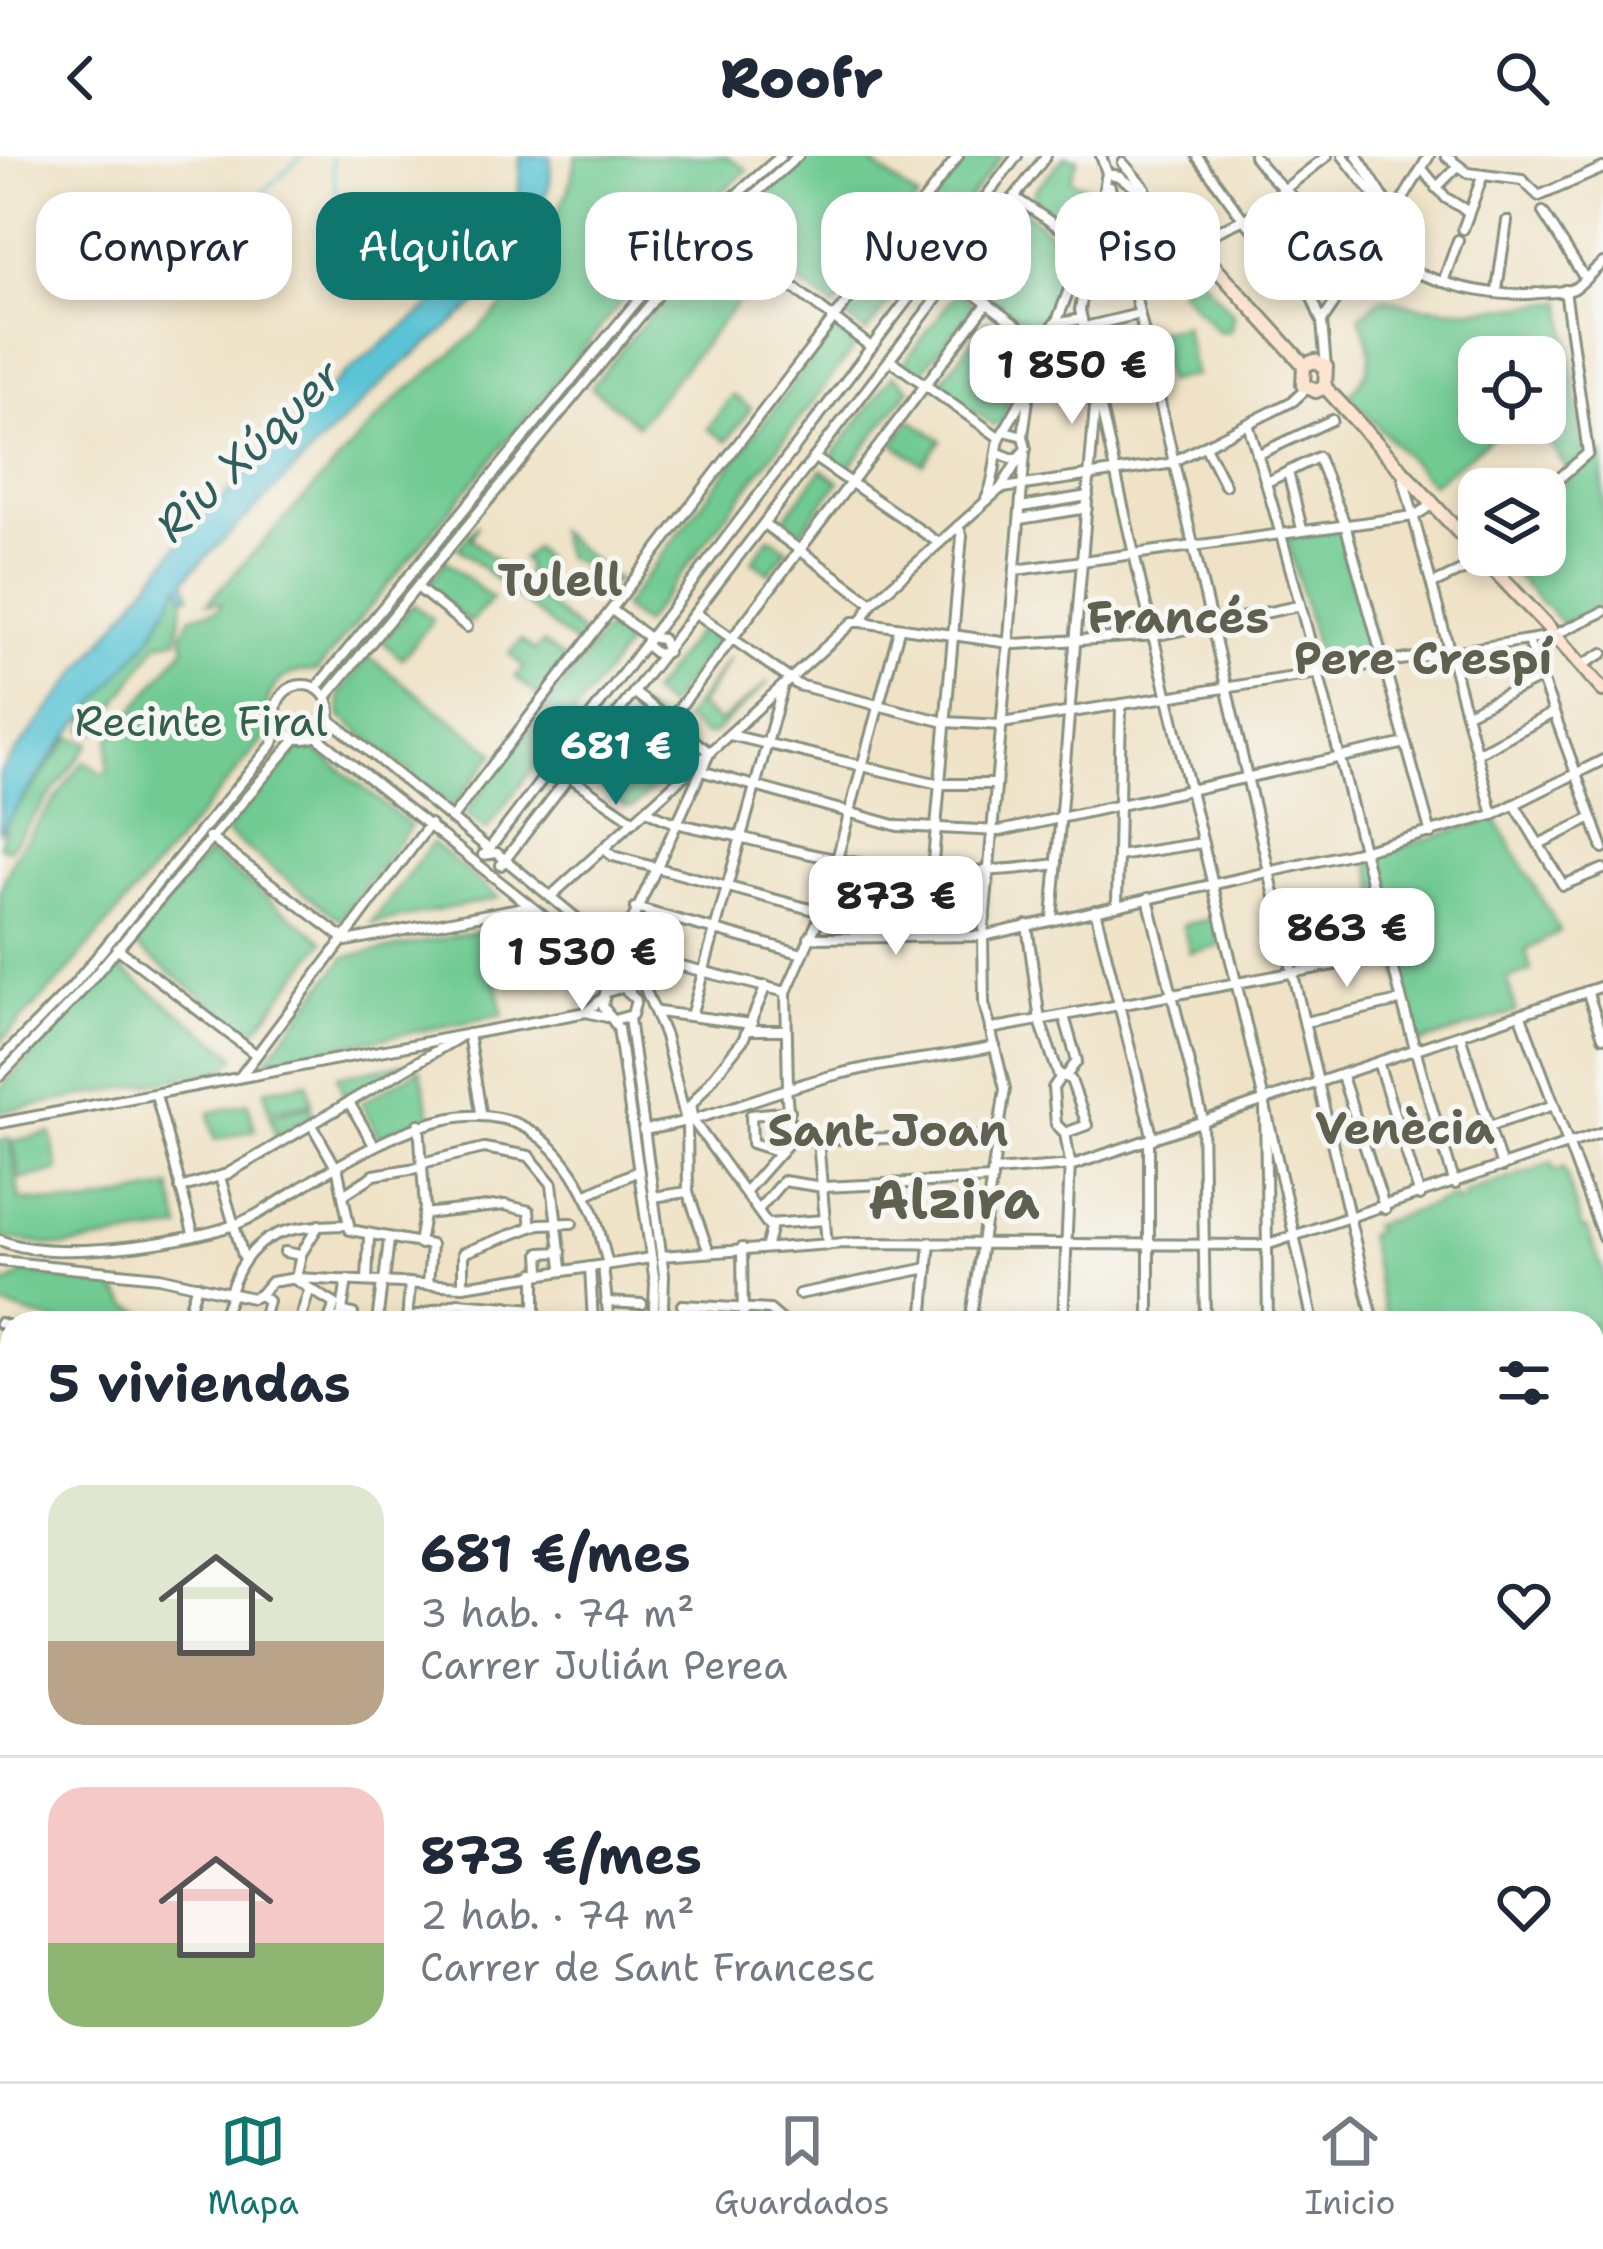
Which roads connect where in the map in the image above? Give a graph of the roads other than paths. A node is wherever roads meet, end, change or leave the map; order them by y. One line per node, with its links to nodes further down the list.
1 (782, 156): 144 (street)
2 (798, 156): 22 (street)
3 (958, 156): 58 (street)
4 (1017, 156): 64 (street)
5 (1046, 156): 23 (street)
6 (1197, 156): 35 (street)
7 (1254, 156): 29 (street)
8 (1343, 156): 30 (street)
9 (1357, 156): 31 (street)
10 (1429, 156): 17 (street)
11 (1446, 156): 15 (street)
12 (1100, 157): 18 (street)
13 (1323, 157): 29 (street)
14 (1121, 160): 18 (street); 28 (street)
15 (1458, 166): 19 (street); 21 (street)
16 (1603, 168): 19 (street)
17 (1422, 170): 21 (street); 32 (street)
18 (1114, 175): 20 (street); 24 (street); 27 (street)
19 (1483, 175): 33 (street)
20 (1110, 187): 25 (street); 26 (street)
21 (1436, 188): 33 (street)
22 (757, 192)
23 (1018, 192)
24 (1106, 192)
25 (1107, 192)
26 (1111, 192)
27 (1141, 192)
28 (1149, 192)
29 (1282, 192)
30 (1373, 192)
31 (1379, 192)
32 (1408, 192)
33 (1469, 212): 37 (street)
34 (1543, 212): 43 (street)
35 (1244, 220): 38 (street)
36 (1507, 220): 47 (street)
37 (1462, 229)
38 (1220, 230)
39 (1458, 240): 44 (street)
40 (1603, 263): 43 (street)
41 (1220, 268): 67 (street)
42 (1425, 274): 44 (street)
43 (1584, 277): 45 (street)
44 (1442, 282): 47 (street)
45 (1565, 290): 47 (street); 87 (street)
46 (797, 291): 58 (street)
47 (1497, 291)
48 (656, 300): 118 (street)
49 (935, 300): 66 (street)
50 (982, 300): 56 (street)
51 (1062, 300): 61 (street)
52 (1079, 300): 60 (street)
53 (1139, 300): 83 (street)
54 (1312, 300): 59 (street)
55 (1337, 300): 59 (street)
56 (987, 304): 63 (street); 71 (street)
57 (1135, 315): 60 (street)
58 (835, 320): 64 (street); 121 (street)
59 (1322, 322): 67 (street)
60 (1085, 323): 61 (street); 69 (street)
61 (1053, 325): 63 (street)
62 (1142, 345): 65 (street)
63 (1044, 346): 70 (street)
64 (871, 347): 66 (street); 66 (street); 131 (street)
65 (1096, 356)
66 (890, 360): 71 (street); 82 (street)
67 (1318, 361): 72 (street); 73 (street)
68 (1150, 375): 69 (street)
69 (1100, 384): 85 (street); 88 (street)
70 (1030, 385): 76 (street); 77 (street)
71 (924, 387): 76 (street); 89 (street)
72 (1325, 387): 73 (street); 84 (street)
73 (1306, 388): 75 (street)
74 (1332, 420): 81 (street)
75 (1248, 424): 78 (street); 81 (street)
76 (1003, 435): 77 (street); 79 (street)
77 (1023, 436): 80 (street)
78 (1205, 446): 83 (street); 92 (street)
79 (1000, 454): 80 (street); 95 (street)
80 (1023, 455): 91 (street); 93 (street)
81 (1257, 455): 90 (street)
82 (814, 458): 89 (street); 103 (street)
83 (1175, 461): 85 (street); 110 (street)
84 (1401, 470): 97 (street); 101 (street)
85 (1117, 471): 88 (street); 112 (street)
86 (1288, 472): 90 (street); 104 (street); 106 (street)
87 (1566, 472)
88 (1090, 475): 91 (street); 94 (street)
89 (853, 481): 109 (street); 111 (street)
90 (1265, 483): 108 (street)
91 (1022, 484): 93 (street); 98 (street)
92 (1225, 484)
93 (1001, 488): 95 (street)
94 (1088, 496): 96 (street); 99 (street)
95 (986, 500): 105 (street)
96 (1054, 502): 98 (street); 100 (street)
97 (1432, 505): 101 (street); 107 (street)
98 (1021, 507): 102 (street)
99 (1087, 508): 100 (street); 113 (street)
100 (1056, 514): 102 (street)
101 (1414, 516): 104 (street); 117 (street)
102 (1020, 520): 115 (street)
103 (764, 524): 111 (street); 123 (street)
104 (1345, 524): 106 (street); 139 (street)
105 (958, 526): 109 (street); 132 (street)
106 (1303, 530): 108 (street)
107 (1458, 530)
108 (1279, 533): 110 (street); 120 (street)
109 (939, 543): 119 (street)
110 (1196, 545): 112 (street); 125 (street)
111 (800, 551): 119 (street); 128 (street)
112 (1136, 554): 113 (street); 129 (street)
113 (1083, 561): 115 (street); 133 (street)
114 (1458, 566): 117 (street)
115 (1016, 570): 135 (street)
116 (1501, 576): 130 (street)
117 (1433, 584): 138 (street)
118 (417, 587): 126 (street); 148 (street)
119 (872, 603): 124 (street)
120 (1298, 607): 125 (street); 141 (street)
121 (612, 610): 131 (street); 185 (street)
122 (1603, 612): 130 (street)
123 (696, 613): 128 (street); 136 (street)
124 (858, 620): 127 (street); 143 (street)
125 (1214, 623): 129 (street); 145 (street)
126 (467, 627)
127 (899, 630): 132 (street); 151 (street)
128 (730, 635): 143 (street); 156 (street)
129 (1154, 635): 133 (street); 149 (street)
130 (1553, 635): 134 (street); 140 (street)
131 (648, 637): 136 (street); 200 (street)
132 (953, 637): 135 (street); 157 (street)
133 (1076, 640): 135 (street); 152 (street)
134 (1528, 641): 138 (street); 142 (street)
135 (1009, 644): 158 (street)
136 (667, 652): 147 (street)
137 (1603, 653): 140 (street)
138 (1451, 655): 139 (street); 153 (street)
139 (1385, 665): 141 (street); 164 (street)
140 (1582, 665): 146 (street)
141 (1316, 676): 145 (street); 167 (street)
142 (1540, 679): 153 (street); 154 (street)
143 (786, 682): 151 (street); 160 (street); 163 (street)
144 (316, 688): 148 (street); 159 (street)
145 (1228, 689): 149 (street); 173 (street)
146 (1603, 691)
147 (635, 693): 156 (street); 172 (street)
148 (326, 698): 155 (street)
149 (1169, 698): 150 (street); 178 (street)
150 (1121, 705): 152 (street); 180 (street)
151 (879, 706): 157 (street); 169 (street)
152 (1069, 713): 158 (street); 186 (street)
153 (1467, 713): 166 (street)
154 (1553, 713): 166 (street); 171 (street)
155 (329, 719): 161 (street); 185 (street)
156 (670, 720): 165 (street)
157 (946, 722): 158 (street); 174 (street)
158 (1002, 724): 175 (street)
159 (280, 726): 162 (street); 272 (street)
160 (728, 734): 163 (street); 165 (street)
161 (316, 736): 162 (street); 190 (street)
162 (296, 738): 194 (street)
163 (767, 743): 169 (street); 177 (street)
164 (1406, 743): 167 (street); 193 (street)
165 (710, 753): 170 (street); 176 (street)
166 (1477, 753): 184 (street)
167 (1340, 758): 173 (street); 201 (street)
168 (1603, 760): 171 (street)
169 (863, 766): 174 (street); 183 (street)
170 (701, 771): 177 (street); 179 (street)
171 (1575, 773): 181 (street); 187 (street)
172 (571, 778): 188 (street); 203 (street)
173 (1249, 778): 178 (street); 209 (street)
174 (939, 784): 175 (street); 191 (street)
175 (996, 784): 192 (street)
176 (674, 785): 179 (street); 182 (street)
177 (754, 789): 183 (street); 195 (street)
178 (1191, 790): 180 (street); 196 (street)
179 (689, 795): 189 (street)
180 (1120, 804): 186 (street); 202 (street)
181 (1515, 805): 184 (street); 197 (street)
182 (646, 810): 188 (street); 189 (street)
183 (850, 814): 191 (street); 204 (street)
184 (1492, 814): 193 (street)
185 (452, 818): 200 (street)
186 (1061, 818): 192 (street); 205 (street)
187 (1592, 818): 197 (street); 198 (street)
188 (634, 821): 199 (street)
189 (676, 821): 195 (street); 206 (street)
190 (430, 824): 207 (street); 229 (street)
191 (936, 827): 192 (street); 210 (street)
192 (993, 830): 211 (street)
193 (1431, 834): 201 (street)
194 (209, 837): 233 (street); 235 (street)
195 (740, 838): 204 (street); 213 (street)
196 (1202, 843): 202 (street); 212 (street)
197 (1539, 844): 208 (street)
198 (1603, 848)
199 (604, 849): 206 (street); 216 (street)
200 (488, 850): 203 (street); 207 (street)
201 (1361, 851): 209 (street); 214 (street)
202 (1118, 856): 218 (street)
203 (502, 862): 207 (street); 216 (street)
204 (836, 863): 210 (street); 223 (street)
205 (1058, 864): 211 (street); 227 (street)
206 (654, 867): 213 (street); 220 (street)
207 (486, 868): 215 (street)
208 (1603, 869)
209 (1270, 871): 212 (street); 224 (street)
210 (932, 872): 211 (street); 225 (street)
211 (989, 874): 226 (street)
212 (1211, 885): 217 (street); 241 (street)
213 (727, 886): 223 (street); 230 (street)
214 (1371, 893): 224 (street); 238 (street)
215 (517, 894): 219 (street); 221 (street)
216 (551, 896): 236 (street)
217 (1148, 898): 218 (street); 248 (street)
218 (1118, 904): 222 (street)
219 (532, 906): 221 (street); 247 (street)
220 (635, 908): 230 (street); 236 (street)
221 (509, 910): 234 (street)
222 (1095, 910): 227 (street); 251 (street)
223 (822, 912): 225 (street); 232 (street)
224 (1280, 913): 240 (street)
225 (928, 916): 226 (street)
226 (985, 918): 231 (street)
227 (1052, 919): 228 (street)
228 (1027, 925): 231 (street); 259 (street)
229 (352, 926): 233 (street); 234 (street)
230 (715, 929): 237 (street); 239 (street)
231 (983, 936): 232 (street); 262 (street)
232 (809, 938): 237 (street)
233 (343, 939): 234 (street); 271 (street)
234 (361, 939)
235 (117, 949): 271 (street); 275 (street)
236 (619, 951): 239 (street); 244 (street); 249 (street)
237 (803, 954): 246 (street)
238 (1387, 955): 240 (street); 250 (street)
239 (703, 969): 242 (street); 254 (street)
240 (1293, 973): 241 (street); 260 (street)
241 (1238, 983): 248 (street); 282 (street)
242 (766, 986): 246 (street); 261 (street)
243 (1603, 986): 245 (street)
244 (631, 991): 247 (street); 249 (street); 258 (street)
245 (1586, 991): 256 (street); 265 (street)
246 (786, 992): 263 (street)
247 (605, 995): 252 (street); 257 (street)
248 (1172, 995): 251 (street); 288 (street)
249 (651, 998): 253 (street)
250 (1399, 1001): 260 (street); 269 (street)
251 (1119, 1005): 255 (street); 300 (street)
252 (586, 1012): 257 (street); 264 (street)
253 (658, 1012): 254 (street); 285 (street)
254 (691, 1016): 261 (street)
255 (1064, 1016): 259 (street); 276 (street)
256 (1521, 1016): 266 (street); 284 (street)
257 (612, 1018): 258 (street); 312 (street)
258 (629, 1018): 294 (street)
259 (1040, 1021): 262 (street); 276 (street)
260 (1305, 1022): 279 (street)
261 (751, 1027): 263 (street); 285 (street)
262 (990, 1029): 268 (street)
263 (786, 1030): 280 (street)
264 (465, 1035): 267 (street); 270 (street); 287 (street)
265 (1603, 1037)
266 (1461, 1038): 269 (street); 293 (street)
267 (428, 1042): 270 (street); 274 (street)
268 (995, 1046): 280 (street); 297 (street)
269 (1413, 1054): 273 (street); 315 (street)
270 (431, 1055): 283 (street)
271 (252, 1058): 274 (street); 278 (street)
272 (0, 1060)
273 (1379, 1065): 277 (street); 322 (street)
274 (257, 1075): 278 (street)
275 (0, 1076)
276 (1063, 1076): 296 (street); 296 (street)
277 (1342, 1076): 279 (street); 324 (street)
278 (239, 1078): 281 (street)
279 (1318, 1083): 282 (street); 328 (street)
280 (787, 1089): 286 (street); 290 (street)
281 (156, 1094): 291 (street); 317 (street)
282 (1265, 1102): 288 (street); 306 (street); 311 (street)
283 (350, 1104): 292 (street); 302 (street)
284 (1554, 1105): 293 (street); 301 (street)
285 (688, 1108): 290 (street)
286 (790, 1111): 298 (street); 303 (street)
287 (481, 1112): 289 (street); 304 (street)
288 (1202, 1122): 300 (street); 349 (street)
289 (419, 1124): 302 (street); 305 (street)
290 (691, 1124): 294 (street); 318 (street); 319 (street)
291 (0, 1125)
292 (312, 1126): 307 (street); 314 (street)
293 (1489, 1126): 310 (street)
294 (643, 1130): 323 (street)
295 (1603, 1132): 301 (street)
296 (1065, 1133): 309 (street)
297 (998, 1136): 299 (street); 313 (street)
298 (790, 1140): 299 (street); 303 (street)
299 (818, 1140): 316 (street)
300 (1151, 1140): 309 (street); 347 (street)
301 (1569, 1144): 310 (street); 337 (street)
302 (374, 1145): 307 (street)
303 (780, 1152): 319 (street)
304 (557, 1155): 308 (street); 321 (street)
305 (422, 1165): 308 (street); 320 (street); 326 (street)
306 (1280, 1165): 311 (street); 339 (street)
307 (336, 1166): 320 (street); 334 (street)
308 (539, 1166): 330 (street)
309 (1070, 1166): 313 (street); 344 (street)
310 (1502, 1167): 315 (street)
311 (1264, 1168): 350 (street)
312 (638, 1171): 321 (street); 357 (street)
313 (993, 1175): 316 (street); 343 (street)
314 (220, 1177): 317 (street); 334 (street)
315 (1455, 1184): 322 (street)
316 (822, 1186): 325 (street); 327 (street)
317 (181, 1188): 336 (street)
318 (688, 1192): 323 (street); 352 (street)
319 (746, 1192): 325 (street)
320 (343, 1195): 335 (street)
321 (585, 1195): 359 (street)
322 (1420, 1196): 324 (street)
323 (653, 1197): 357 (street)
324 (1385, 1209): 328 (street)
325 (758, 1210): 332 (street)
326 (424, 1211): 329 (street); 345 (street)
327 (824, 1220): 332 (street); 346 (street)
328 (1350, 1221): 339 (street); 405 (street)
329 (531, 1223): 330 (street); 372 (street)
330 (558, 1223): 331 (street); 354 (street)
331 (572, 1223)
332 (768, 1224): 348 (street)
333 (319, 1225): 335 (street); 355 (street); 356 (street)
334 (233, 1226): 336 (street); 356 (street)
335 (351, 1229): 338 (street)
336 (193, 1233): 340 (street)
337 (1603, 1237)
338 (369, 1238): 341 (street); 366 (street)
339 (1296, 1239): 350 (street); 404 (street)
340 (0, 1240)
341 (389, 1240): 345 (street); 367 (street)
342 (930, 1242): 343 (street); 346 (street); 362 (street)
343 (985, 1242): 344 (street); 399 (street)
344 (1066, 1243): 347 (street); 400 (street)
345 (418, 1244): 369 (street)
346 (826, 1244): 348 (street)
347 (1150, 1244): 349 (street); 401 (street)
348 (766, 1245): 351 (street)
349 (1204, 1245): 350 (street); 402 (street)
350 (1266, 1245): 403 (street)
351 (742, 1248): 352 (street); 396 (street)
352 (708, 1250): 357 (street)
353 (285, 1252): 355 (street)
354 (561, 1252): 361 (street); 363 (street)
355 (300, 1255): 364 (street)
356 (243, 1256): 374 (street)
357 (656, 1257): 359 (street); 394 (street); 395 (street)
358 (0, 1261): 371 (street)
359 (606, 1265): 360 (street); 378 (street)
360 (590, 1267): 361 (street); 392 (street)
361 (562, 1268): 363 (street)
362 (928, 1268): 375 (street); 398 (street)
363 (538, 1273): 370 (street); 381 (street)
364 (295, 1278): 365 (street); 373 (street); 376 (street)
365 (347, 1280): 366 (street); 387 (street)
366 (367, 1281): 367 (street)
367 (383, 1282): 368 (street); 388 (street)
368 (408, 1283): 369 (street); 389 (street)
369 (428, 1284): 372 (street)
370 (481, 1284): 372 (street); 377 (street)
371 (197, 1285): 374 (street); 382 (street)
372 (463, 1286)
373 (309, 1291): 385 (street); 386 (street)
374 (231, 1293): 376 (street); 383 (street)
375 (799, 1294)
376 (260, 1295): 384 (street)
377 (482, 1302): 381 (street); 390 (street)
378 (607, 1302): 379 (street); 393 (street)
379 (642, 1304)
380 (682, 1305): 396 (street)
381 (507, 1306): 391 (street)
382 (189, 1310)
383 (224, 1311)
384 (265, 1311)
385 (302, 1311)
386 (339, 1311)
387 (344, 1311)
388 (379, 1311)
389 (407, 1311)
390 (426, 1311)
391 (507, 1311)
392 (592, 1311)
393 (608, 1311)
394 (655, 1311)
395 (664, 1311)
396 (739, 1311): 397 (street)
397 (771, 1311)
398 (924, 1311)
399 (972, 1311)
400 (1064, 1311)
401 (1149, 1311)
402 (1205, 1311)
403 (1268, 1311)
404 (1311, 1311)
405 (1371, 1311)

